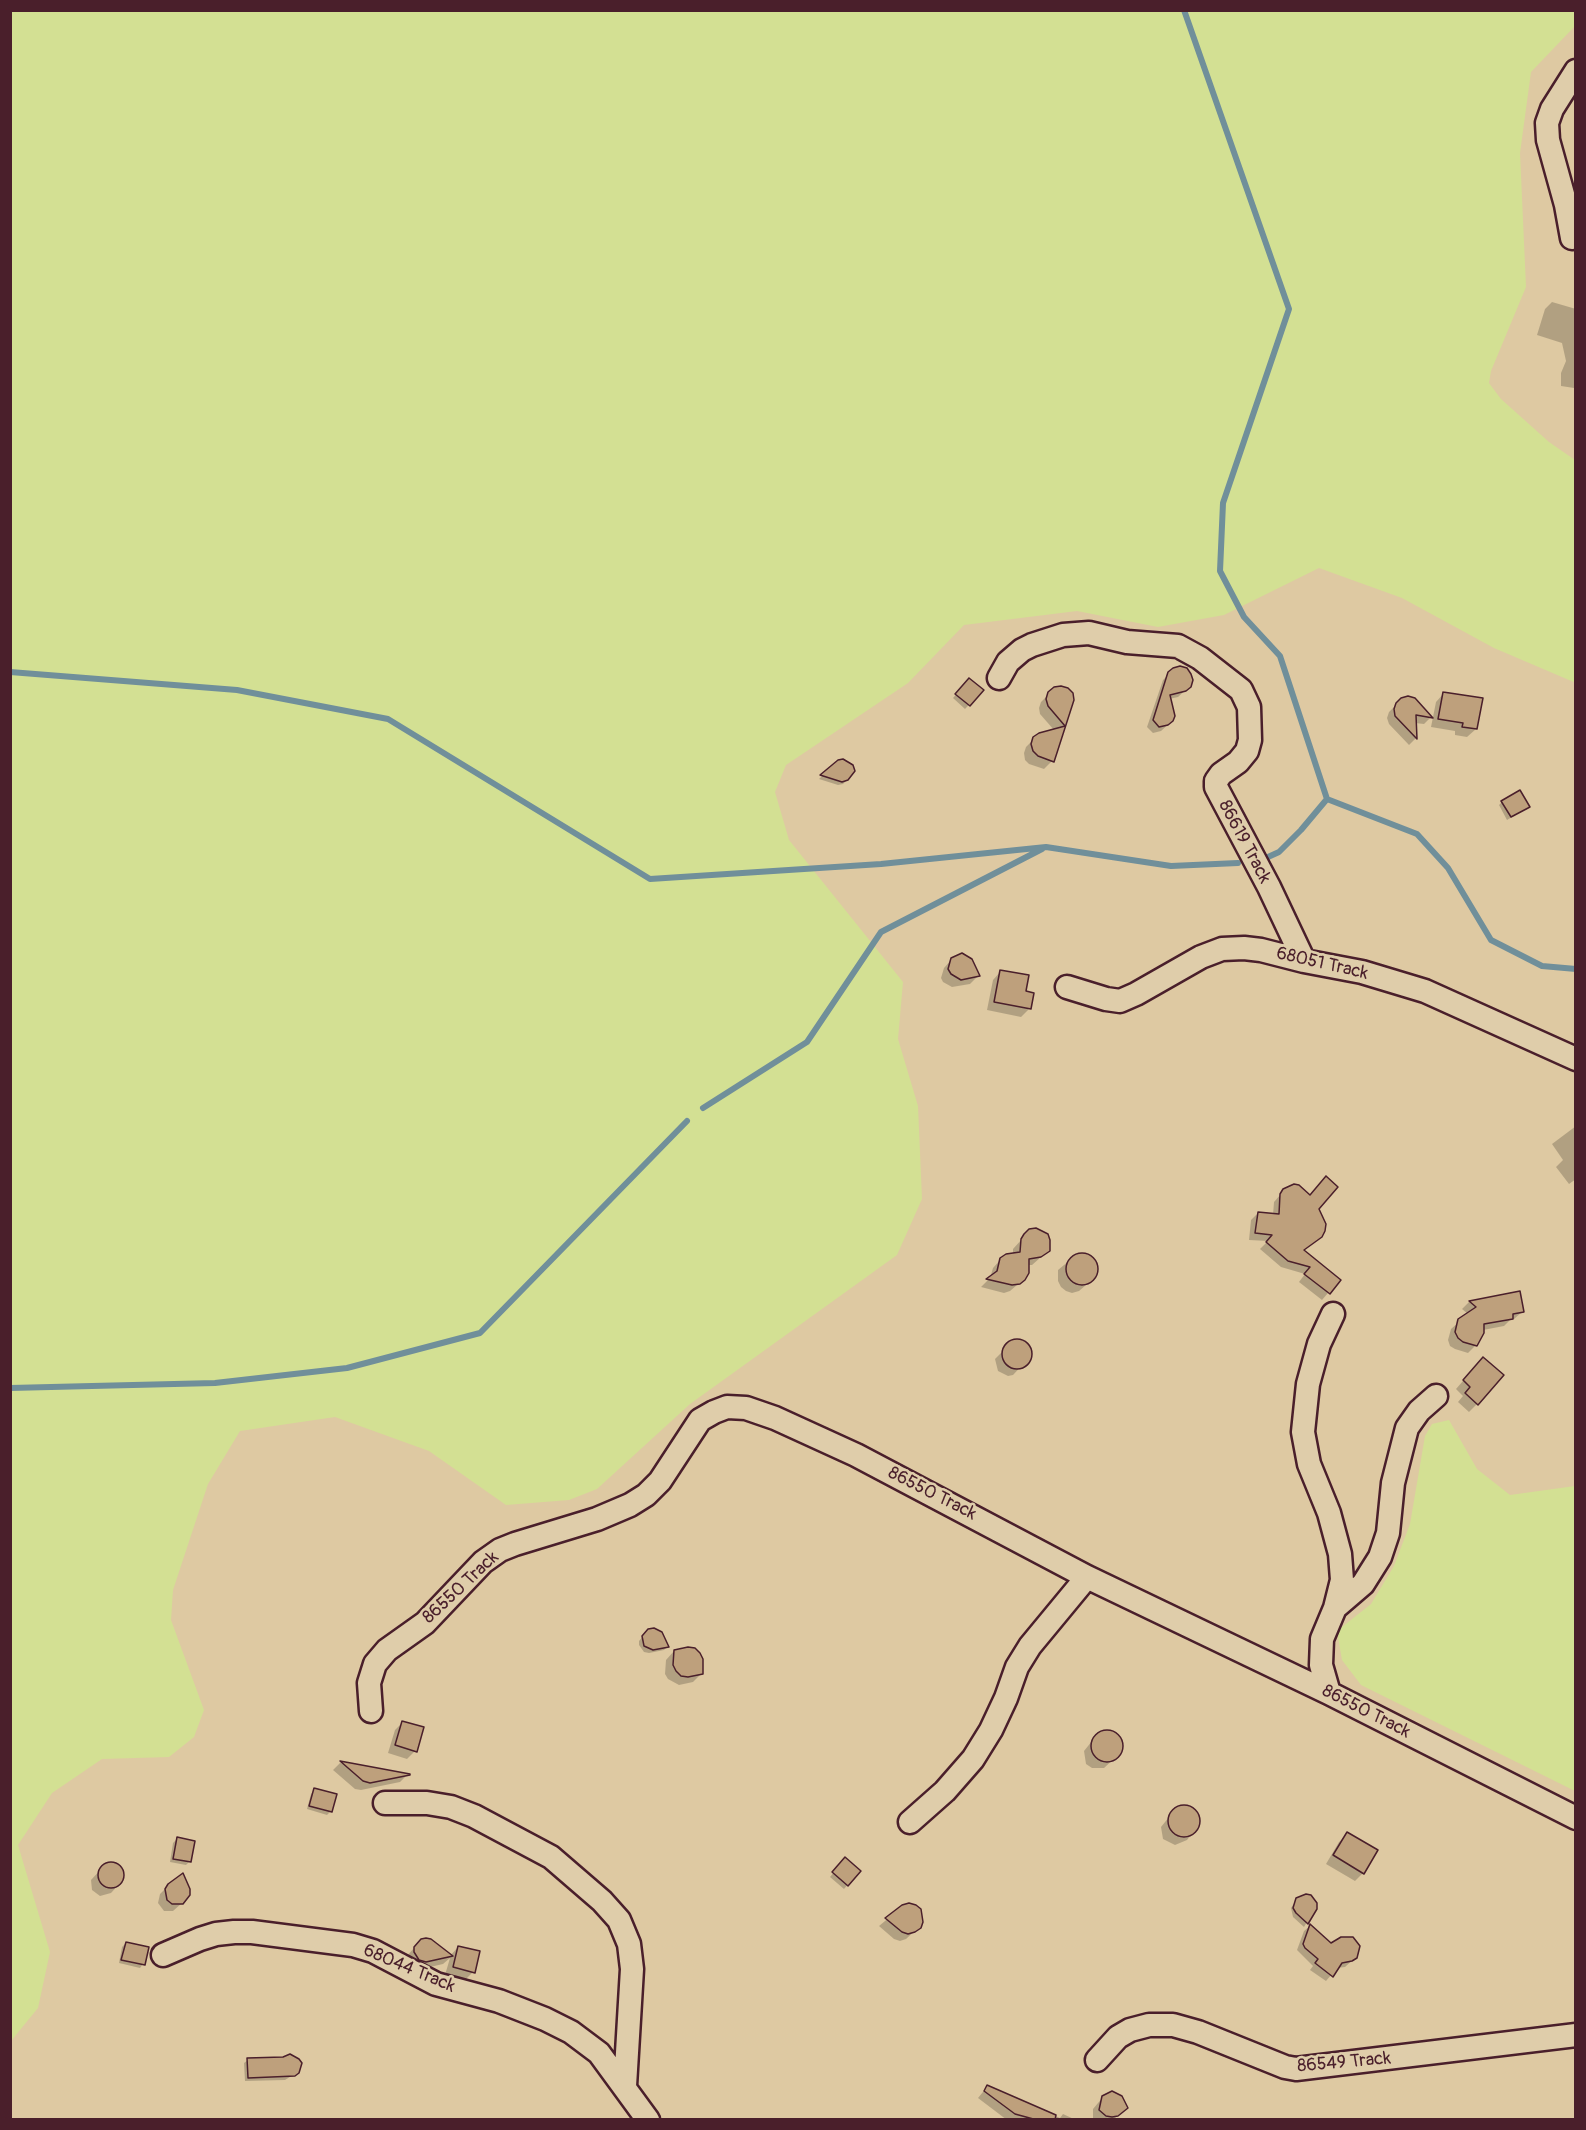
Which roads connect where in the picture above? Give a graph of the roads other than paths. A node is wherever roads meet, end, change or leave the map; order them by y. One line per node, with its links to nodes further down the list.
1 (1575, 71): 2 (street)
2 (1572, 238)
3 (999, 678): 4 (street, 86619 Track)
4 (1304, 962): 5 (street, 68051 Track); 6 (street, 68051 Track)
5 (1067, 987)
6 (1575, 1059)
7 (1333, 1314): 10 (street)
8 (1436, 1396): 10 (street)
9 (1087, 1577): 11 (street, 86550 Track); 12 (street, 86550 Track); 15 (street)
10 (1335, 1608): 11 (street)
11 (1329, 1693): 14 (street, 86550 Track)
12 (371, 1711)
13 (385, 1803): 19 (street)
14 (1575, 1818)
15 (910, 1822)
16 (163, 1955): 19 (street, 68044 Track)
17 (1575, 2035): 18 (street, 86549 Track)
18 (1097, 2060)
19 (625, 2086): 20 (street, 68044 Track)
20 (648, 2120)

